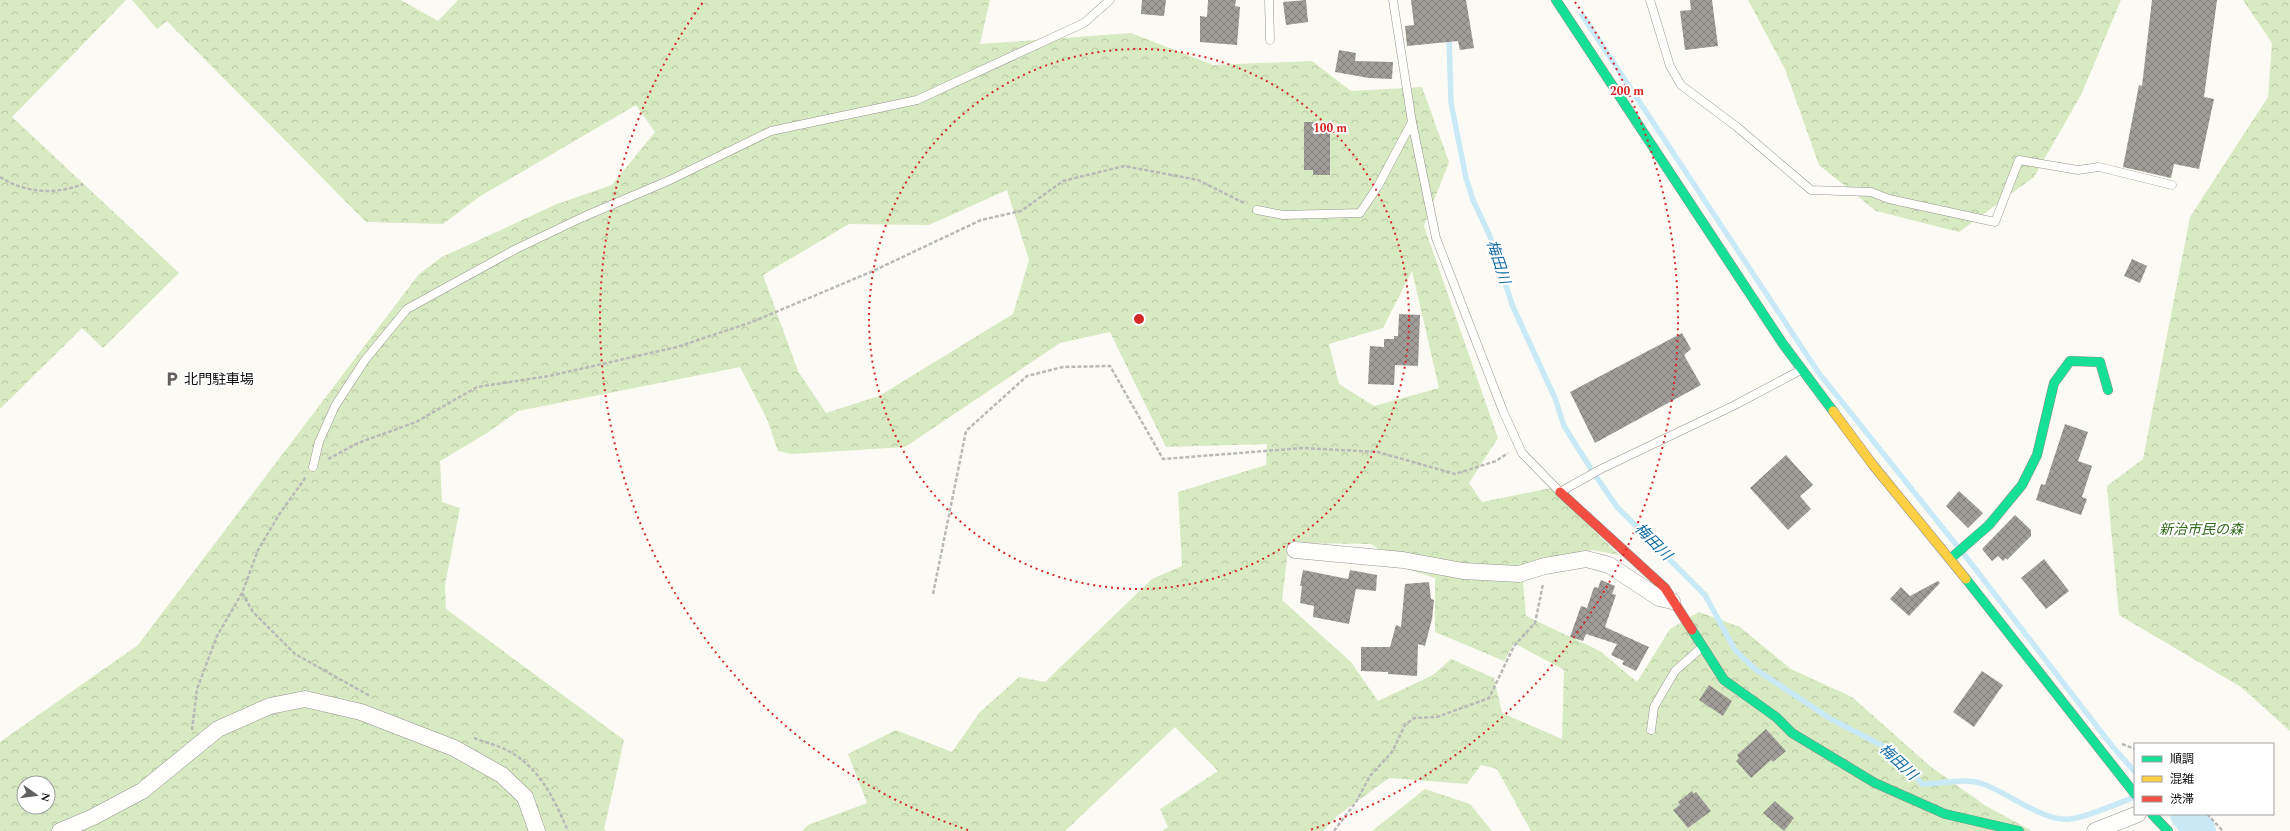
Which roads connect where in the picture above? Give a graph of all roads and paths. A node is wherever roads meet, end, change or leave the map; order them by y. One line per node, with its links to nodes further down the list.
1 (1110, 0): 15 (lane)
2 (1269, 0): 6 (lane)
3 (1393, 0): 7 (lane)
4 (1556, 0): 12 (street)
5 (1650, 0): 10 (lane)
6 (1270, 40)
7 (1412, 122): 11 (lane); 14 (lane)
8 (0, 177): 9 (path)
9 (83, 184)
10 (2172, 185)
11 (1257, 210): 15 (path)
12 (1802, 370): 16 (lane); 18 (street)
13 (2108, 390): 18 (street)
14 (1519, 447): 16 (lane); 19 (path)
15 (313, 467): 23 (path)
16 (1560, 492): 21 (street)
17 (1295, 550): 21 (street)
18 (1954, 556): 27 (street)
19 (933, 594)
20 (1541, 596): 33 (path)
21 (1672, 601): 22 (street)
22 (1703, 646): 24 (lane); 34 (street)
23 (191, 726)
24 (1651, 730)
25 (2122, 744): 26 (path)
26 (2134, 749)
27 (2134, 793)
28 (2135, 815): 35 (street)
29 (2153, 815): 36 (street)
30 (2208, 815): 37 (path)
31 (60, 831): 32 (street)
32 (537, 831)
33 (1334, 831)
34 (2019, 831)
35 (2095, 831)
36 (2168, 831)
37 (2223, 831)

